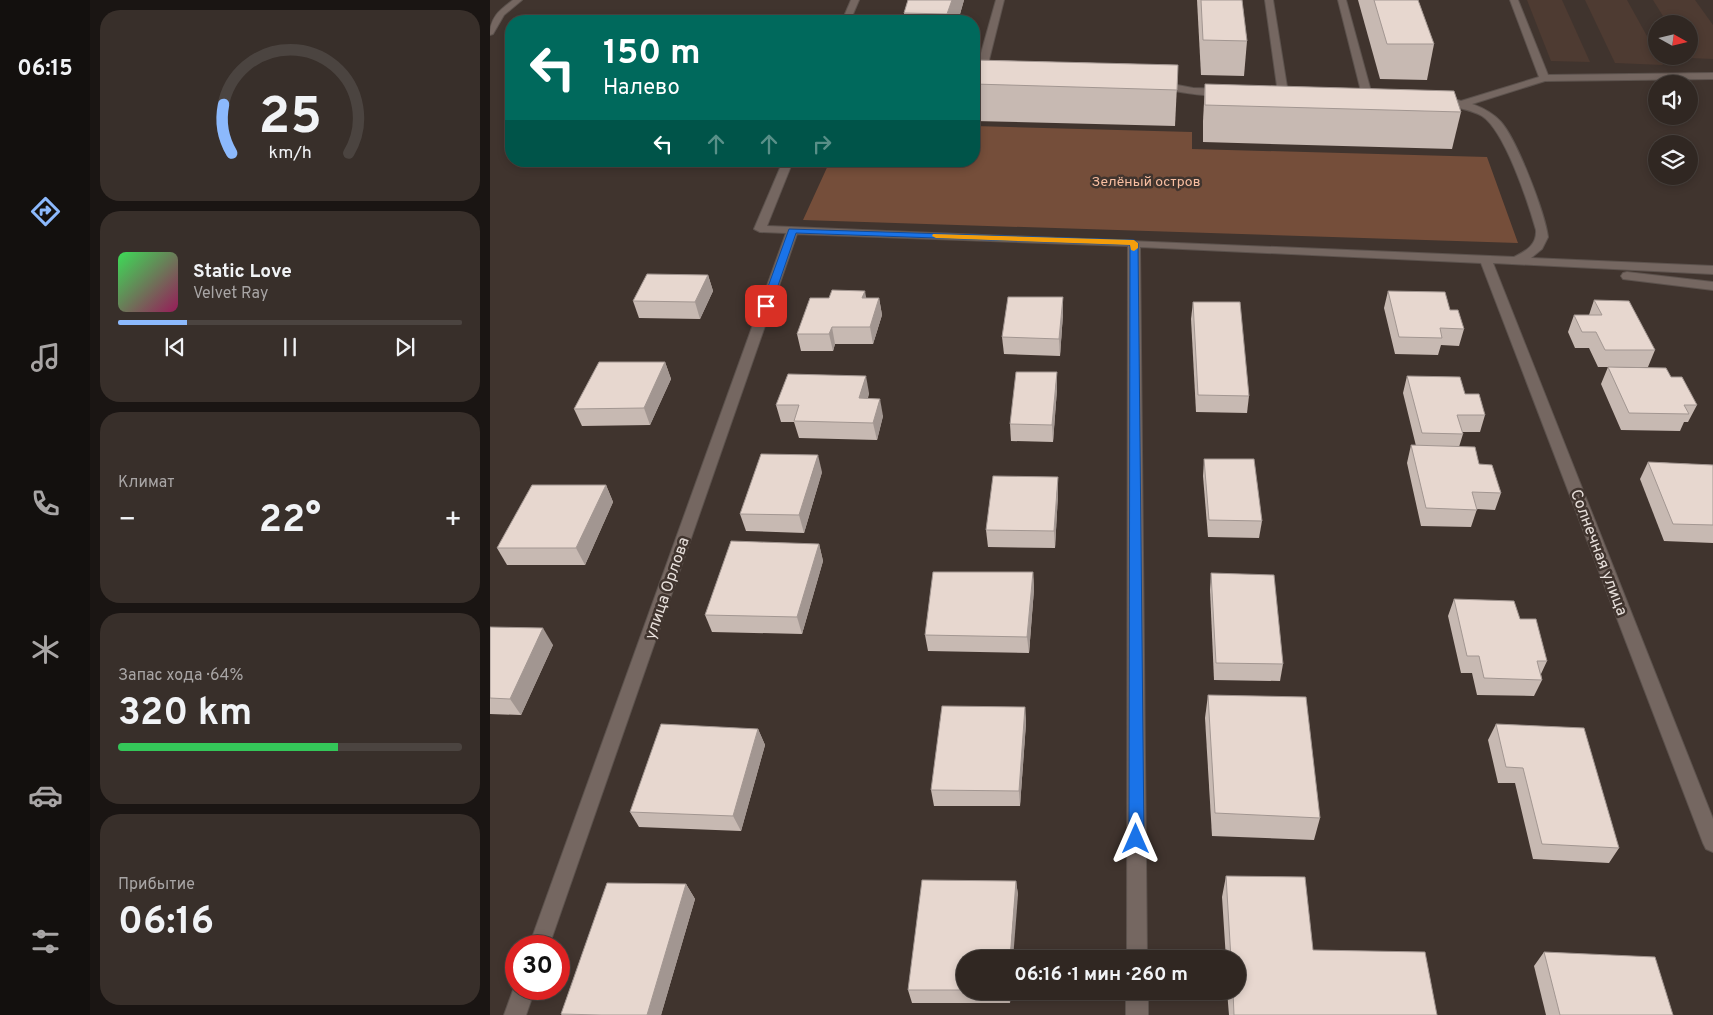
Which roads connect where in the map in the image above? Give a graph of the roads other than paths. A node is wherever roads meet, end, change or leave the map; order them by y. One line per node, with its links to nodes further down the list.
1 (518, 0): 8 (street)
2 (855, 0): 7 (street)
3 (1000, 0): 9 (street)
4 (1268, 0): 14 (street)
5 (1342, 0): 15 (street)
6 (1514, 0): 11 (street)
7 (849, 15)
8 (490, 32)
9 (983, 64)
10 (1713, 76): 11 (street)
11 (1544, 78): 17 (street)
12 (1144, 82): 13 (street)
13 (1236, 92)
14 (1283, 93)
15 (1367, 95)
16 (1425, 96): 17 (street)
17 (1462, 104): 22 (street)
18 (786, 167): 19 (street)
19 (792, 230): 20 (street); 26 (street, улица Орлова)
20 (1134, 243): 21 (street); 27 (street)
21 (1486, 260): 22 (street); 25 (street, Солнечная улица)
22 (1513, 262): 23 (street); 24 (street)
23 (1713, 270)
24 (1713, 286)
25 (1713, 843)
26 (543, 935)
27 (1137, 950)
28 (520, 1000): 30 (street)
29 (1137, 1000): 31 (street)
30 (515, 1015)
31 (1137, 1015)

